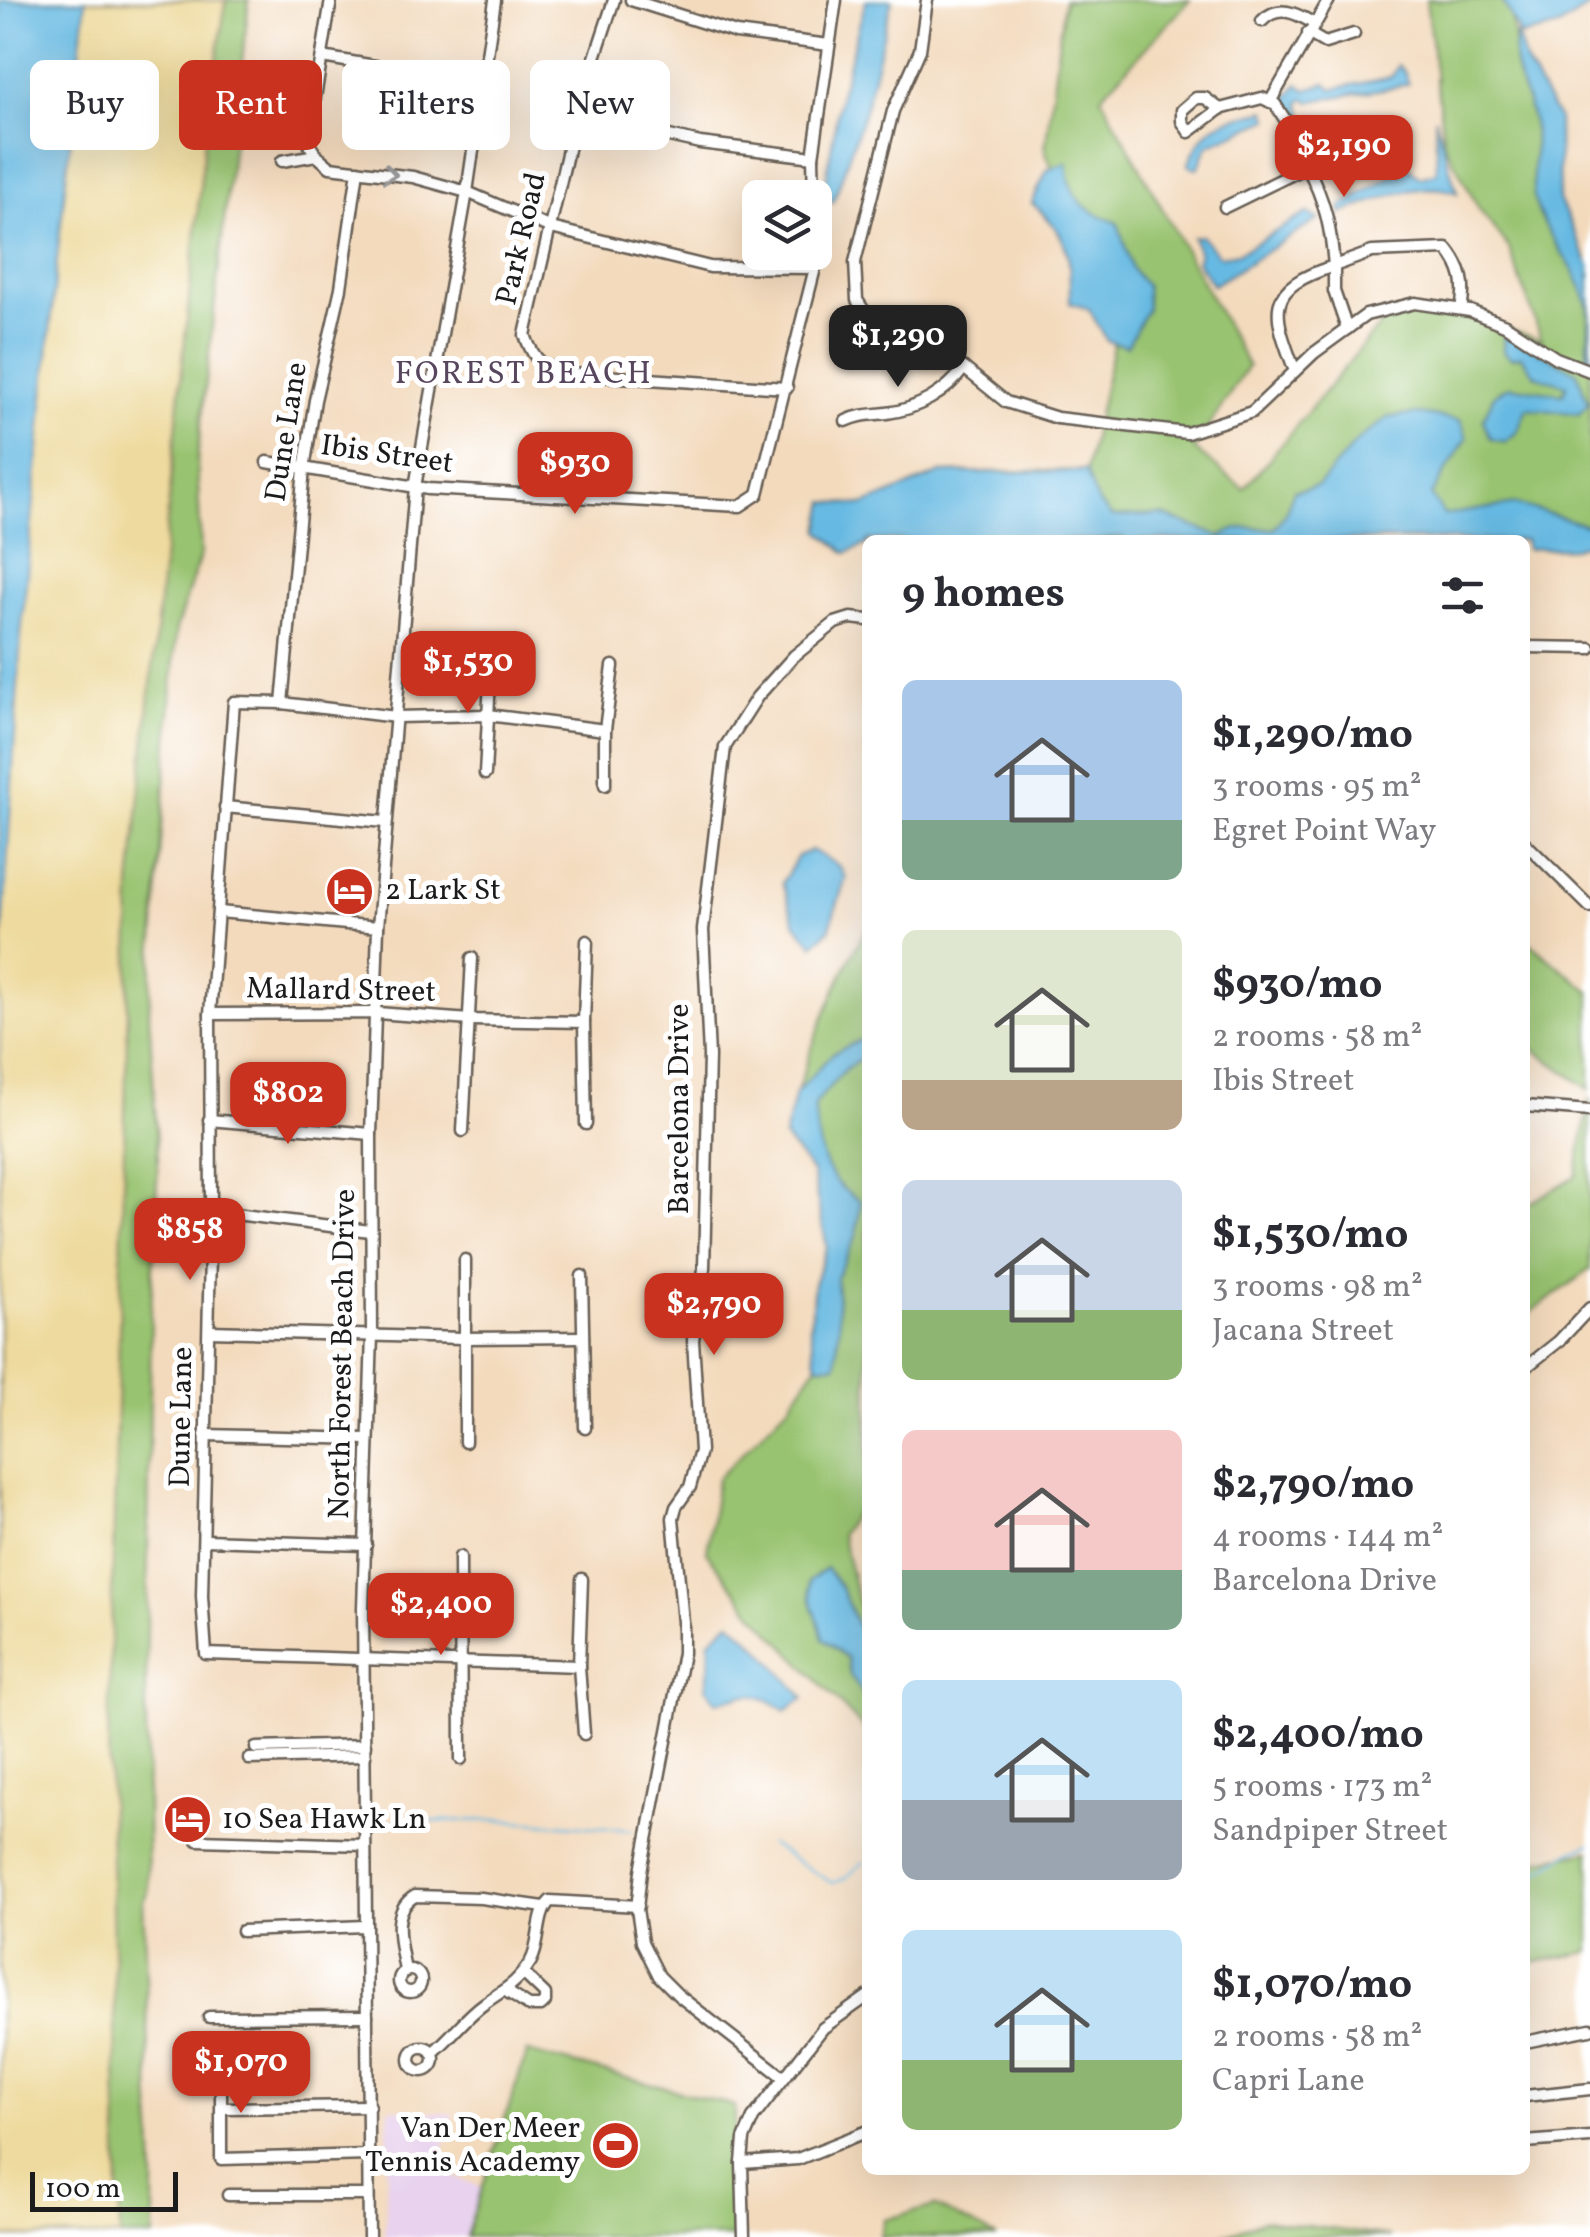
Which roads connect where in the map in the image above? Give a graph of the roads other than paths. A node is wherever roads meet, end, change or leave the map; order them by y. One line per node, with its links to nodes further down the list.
1 (331, 0): 12 (street)
2 (494, 0): 14 (street, North Forest Beach Drive)
3 (614, 0): 15 (street, Park Road)
4 (632, 0): 11 (street)
5 (836, 0): 11 (street)
6 (926, 0): 36 (street)
7 (1329, 0): 9 (street)
8 (1262, 21): 9 (street)
9 (1311, 28): 10 (street); 16 (street)
10 (1354, 34)
11 (829, 45): 23 (street)
12 (322, 57): 13 (street); 21 (street)
13 (342, 60)
14 (485, 60)
15 (594, 60)
16 (1270, 102): 17 (street); 25 (street)
17 (1220, 109)
18 (670, 136): 23 (street)
19 (472, 150): 28 (street, North Forest Beach Drive)
20 (568, 150): 30 (street, Park Road)
21 (316, 155): 24 (street); 26 (street)
22 (1382, 156): 25 (street)
23 (813, 157): 27 (street)
24 (282, 162)
25 (1306, 167): 29 (street); 31 (street)
26 (358, 170): 28 (street, one-way to 28); 42 (street, Dune Lane)
27 (814, 180)
28 (467, 192): 30 (street); 43 (street, North Forest Beach Drive)
29 (1225, 208)
30 (551, 228): 32 (street); 39 (street, Park Road)
31 (1334, 266): 34 (street); 35 (street); 37 (street)
32 (742, 267)
33 (815, 270): 39 (street)
34 (1460, 310): 35 (street); 38 (street)
35 (1348, 328): 37 (street)
36 (964, 368): 37 (street); 40 (street)
37 (1296, 371)
38 (1590, 372)
39 (787, 388): 43 (street, Ibis Street)
40 (846, 420)
41 (267, 462): 42 (street, Ibis Street)
42 (304, 469): 43 (street, Ibis Street); 49 (street, Dune Lane)
43 (415, 487): 51 (street, North Forest Beach Drive)
44 (862, 619): 101 (street, Barcelona Drive)
45 (1530, 648): 46 (street)
46 (1590, 648)
47 (491, 661): 50 (street)
48 (613, 666): 52 (street)
49 (282, 704): 51 (street); 55 (street, Dune Lane)
50 (488, 716): 51 (street); 52 (street); 53 (street)
51 (396, 717): 56 (street, North Forest Beach Drive)
52 (605, 730): 54 (street)
53 (485, 774)
54 (605, 785)
55 (225, 807): 56 (street); 59 (street, Dune Lane)
56 (385, 822): 60 (street, North Forest Beach Drive)
57 (1530, 848): 58 (street)
58 (1590, 906)
59 (219, 912): 60 (street); 63 (street, Dune Lane)
60 (378, 927): 64 (street, North Forest Beach Drive)
61 (587, 941): 66 (street)
62 (472, 958): 65 (street, Mallard Street)
63 (210, 1014): 64 (street, Mallard Street); 69 (street, Dune Lane)
64 (377, 1014): 65 (street, Mallard Street); 72 (street, North Forest Beach Drive)
65 (470, 1020): 66 (street, Mallard Street); 71 (street, Mallard Street)
66 (584, 1022): 70 (street)
67 (1530, 1106): 68 (street)
68 (1590, 1111)
69 (209, 1120): 72 (street); 73 (street, Dune Lane)
70 (586, 1124)
71 (464, 1131)
72 (371, 1134): 74 (street, North Forest Beach Drive)
73 (211, 1211): 74 (street); 78 (street, Dune Lane)
74 (370, 1231): 79 (street, North Forest Beach Drive)
75 (464, 1260): 81 (street)
76 (582, 1276): 80 (street)
77 (1590, 1308): 82 (street)
78 (209, 1331): 79 (street); 84 (street, Dune Lane)
79 (372, 1335): 81 (street); 85 (street, North Forest Beach Drive)
80 (583, 1337): 81 (street); 83 (street)
81 (464, 1338): 86 (street)
82 (1530, 1364)
83 (584, 1428)
84 (204, 1435): 85 (street); 87 (street, Dune Lane)
85 (367, 1438): 88 (street, North Forest Beach Drive)
86 (466, 1442)
87 (205, 1540): 88 (street); 91 (street, Dune Lane)
88 (366, 1545): 91 (street, North Forest Beach Drive)
89 (460, 1557): 92 (street)
90 (582, 1579): 93 (street)
91 (364, 1659): 92 (street); 96 (street, North Forest Beach Drive)
92 (461, 1660): 93 (street); 98 (street)
93 (579, 1666): 94 (street)
94 (584, 1734)
95 (256, 1748): 96 (street)
96 (365, 1751): 97 (street); 100 (street, North Forest Beach Drive)
97 (250, 1760)
98 (461, 1760)
99 (198, 1840): 100 (street)
100 (364, 1845): 103 (street, North Forest Beach Drive)
101 (638, 1906): 102 (street); 115 (street, Barcelona Drive)
102 (544, 1907): 105 (street); 106 (street)
103 (365, 1926): 104 (street); 109 (street, North Forest Beach Drive)
104 (242, 1931)
105 (405, 1971)
106 (523, 1973): 107 (street); 107 (street)
107 (506, 1991): 113 (street)
108 (862, 2000): 115 (street)
109 (367, 2016): 110 (street); 118 (street, North Forest Beach Drive)
110 (209, 2017)
111 (1590, 2029): 112 (street)
112 (1530, 2041)
113 (432, 2053)
114 (221, 2074): 119 (street)
115 (783, 2078): 124 (street)
116 (1590, 2088): 117 (street)
117 (1530, 2095)
118 (368, 2106): 119 (street); 123 (street, North Forest Beach Drive)
119 (222, 2108): 123 (street)
120 (862, 2131): 124 (street)
121 (1590, 2137): 122 (street)
122 (1530, 2142)
123 (369, 2156): 125 (street, North Forest Beach Drive)
124 (742, 2163): 128 (street)
125 (368, 2195): 126 (street); 127 (street, North Forest Beach Drive)
126 (228, 2196)
127 (369, 2237)
128 (744, 2237)

